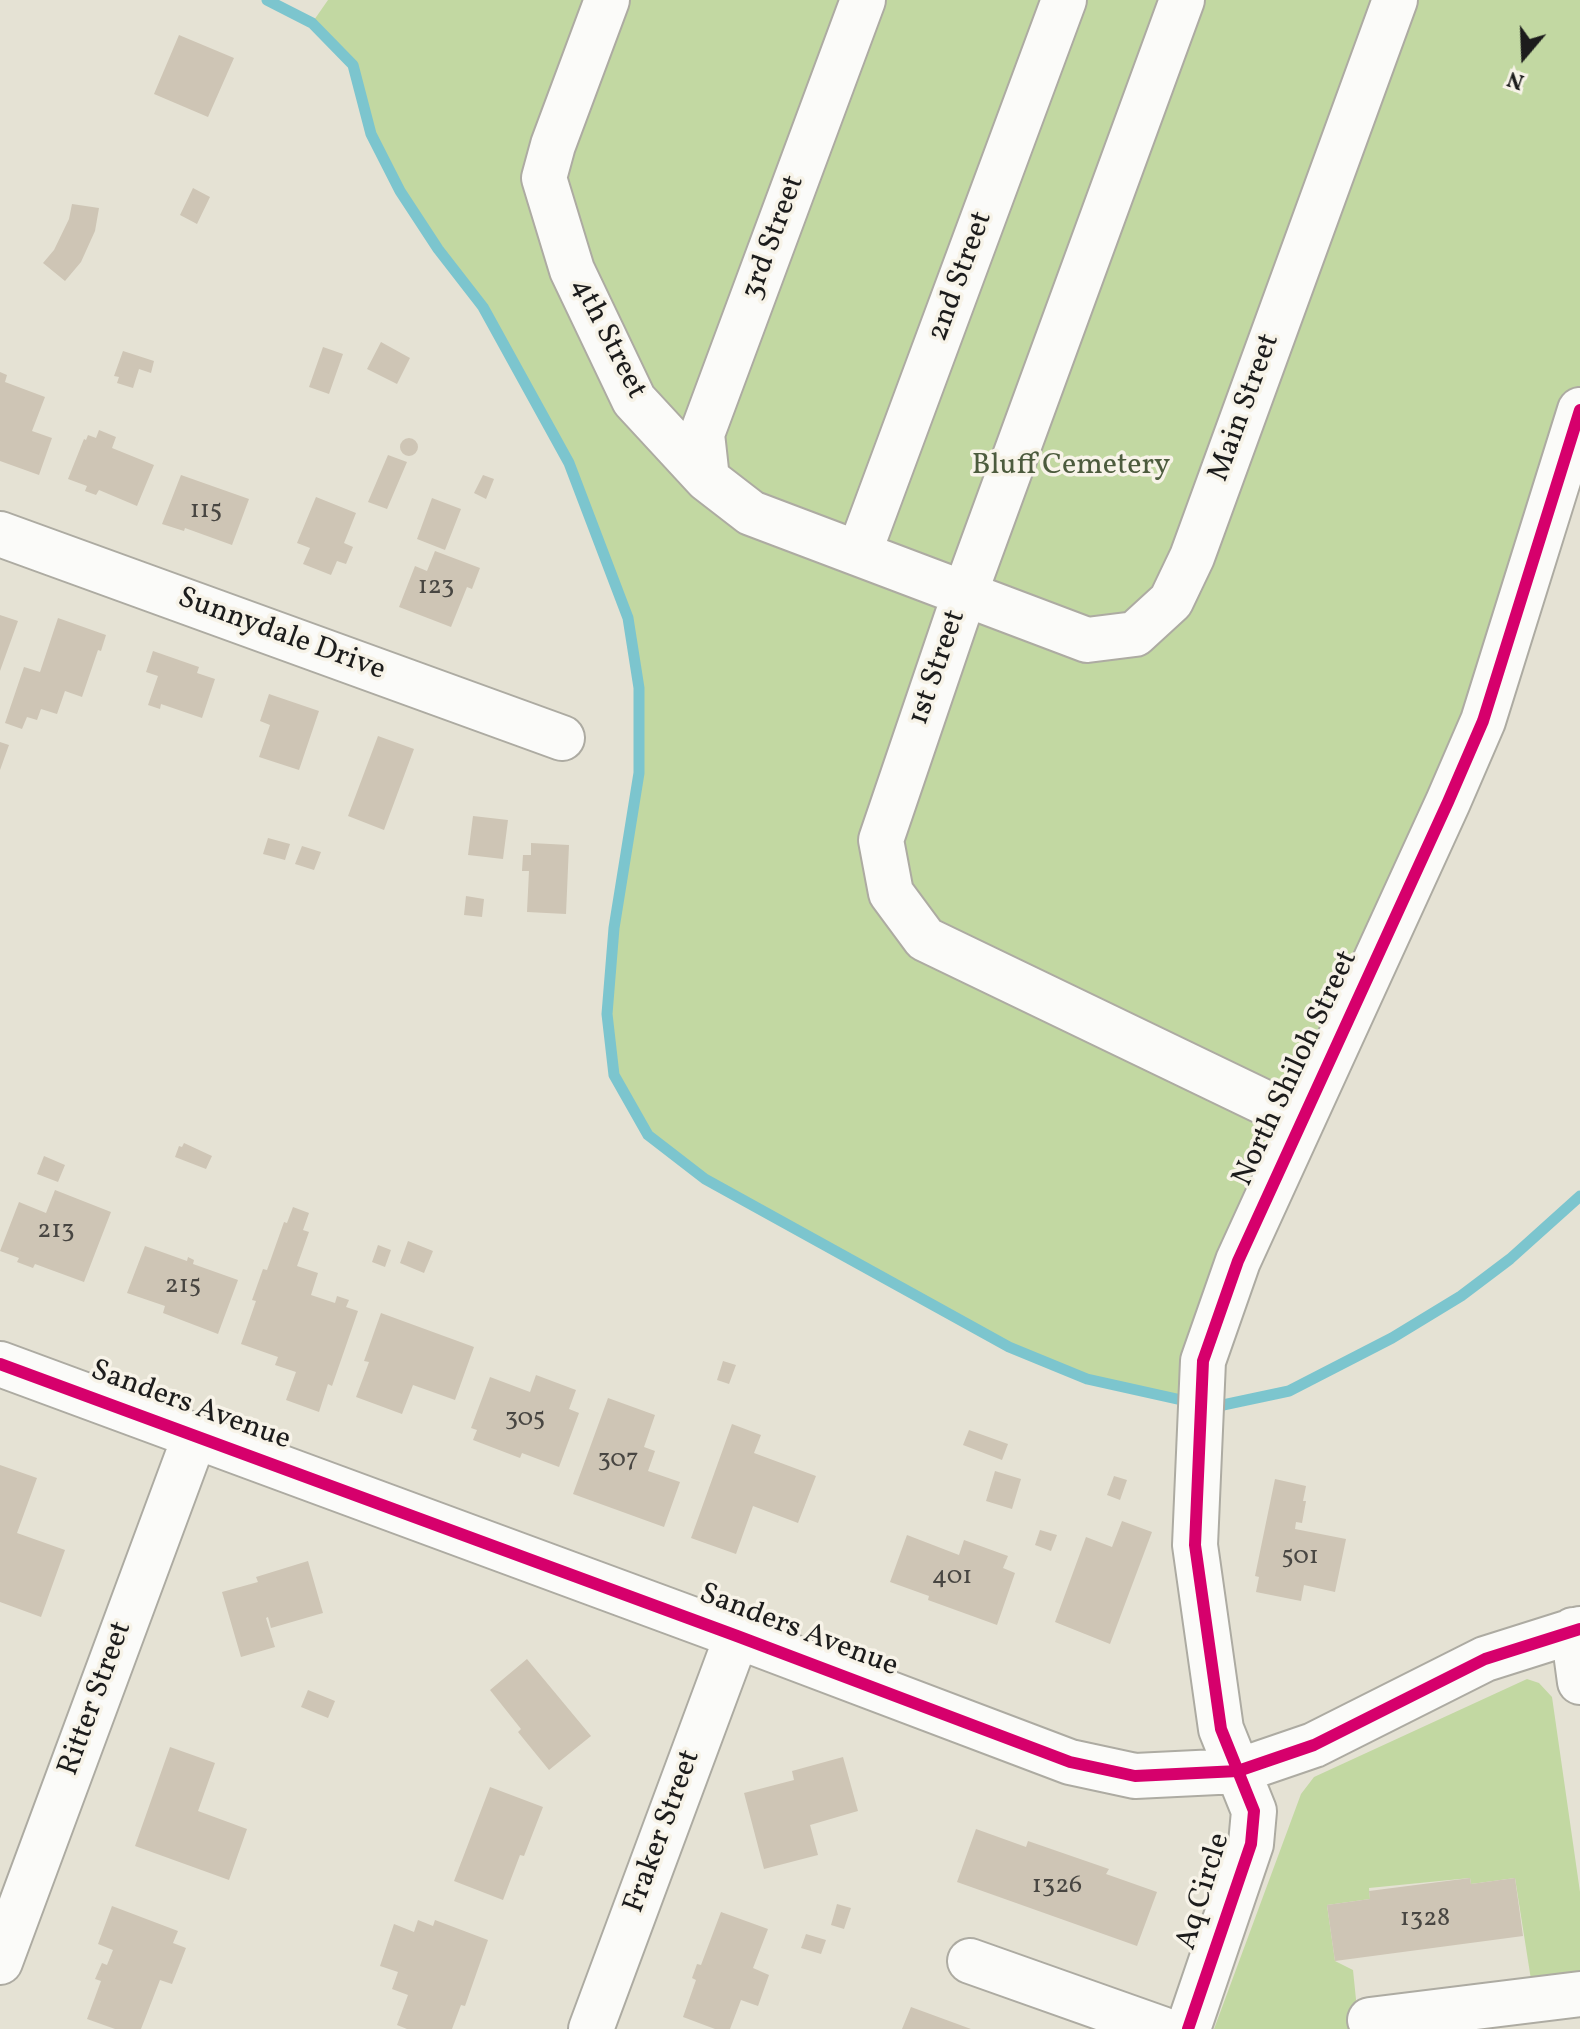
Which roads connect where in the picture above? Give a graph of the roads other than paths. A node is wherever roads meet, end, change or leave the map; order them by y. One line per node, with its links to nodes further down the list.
1 (607, 0): 7 (street, 4th Street)
2 (863, 0): 7 (street, 3rd Street)
3 (1064, 0): 9 (street, 2nd Street)
4 (1182, 0): 10 (street, 1st Street)
5 (1395, 0): 10 (street, Main Street)
6 (1580, 410): 12 (street, North Shiloh Street)
7 (707, 479): 9 (street, 4th Street)
8 (0, 534): 11 (street, Sunnydale Drive)
9 (859, 553): 10 (street, 4th Street)
10 (965, 593): 12 (street, 1st Street)
11 (562, 738)
12 (1301, 1120): 18 (street, North Shiloh Street)
13 (0, 1364): 14 (street, Sanders Avenue)
14 (195, 1436): 16 (street, Sanders Avenue); 19 (street, Ritter Street)
15 (1577, 1629): 17 (street); 18 (street, Sanders Avenue)
16 (737, 1636): 18 (street, Sanders Avenue); 24 (street, Fraker Street)
17 (1580, 1682)
18 (1238, 1771): 26 (street, Aq Circle)
19 (10, 1903): 21 (street, Ritter Street)
20 (970, 1961): 25 (street)
21 (0, 1962)
22 (1580, 1994): 23 (street)
23 (1370, 2020)
24 (591, 2029)
25 (1162, 2029)
26 (1188, 2029)

